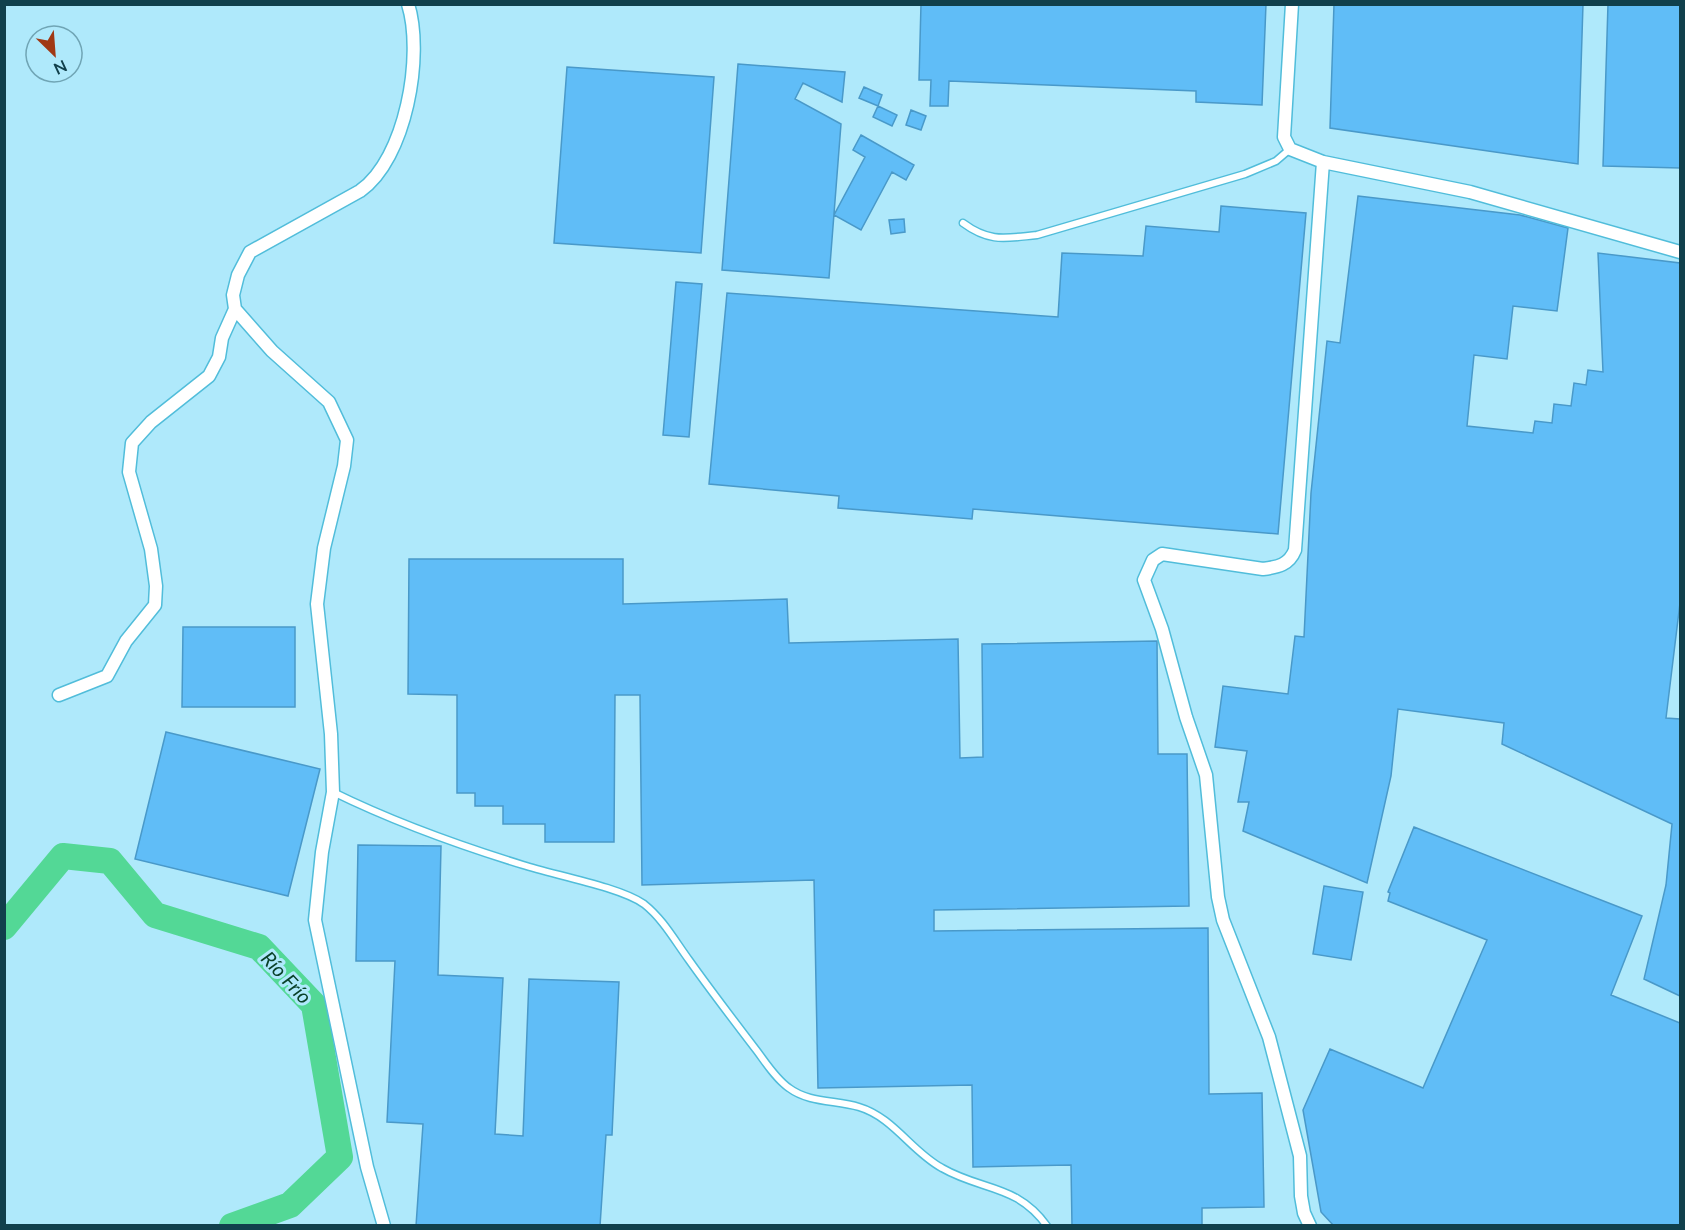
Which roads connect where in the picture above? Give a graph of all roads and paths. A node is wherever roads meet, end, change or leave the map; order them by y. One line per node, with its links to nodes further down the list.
1 (408, 4): 7 (street)
2 (1292, 4): 3 (street)
3 (1290, 149): 4 (street); 5 (lane)
4 (1323, 162): 6 (street); 12 (street)
5 (963, 223)
6 (1680, 252)
7 (236, 309): 8 (street); 9 (street)
8 (59, 695)
9 (333, 792): 10 (street); 11 (lane)
10 (384, 1226)
11 (1047, 1226)
12 (1310, 1226)

